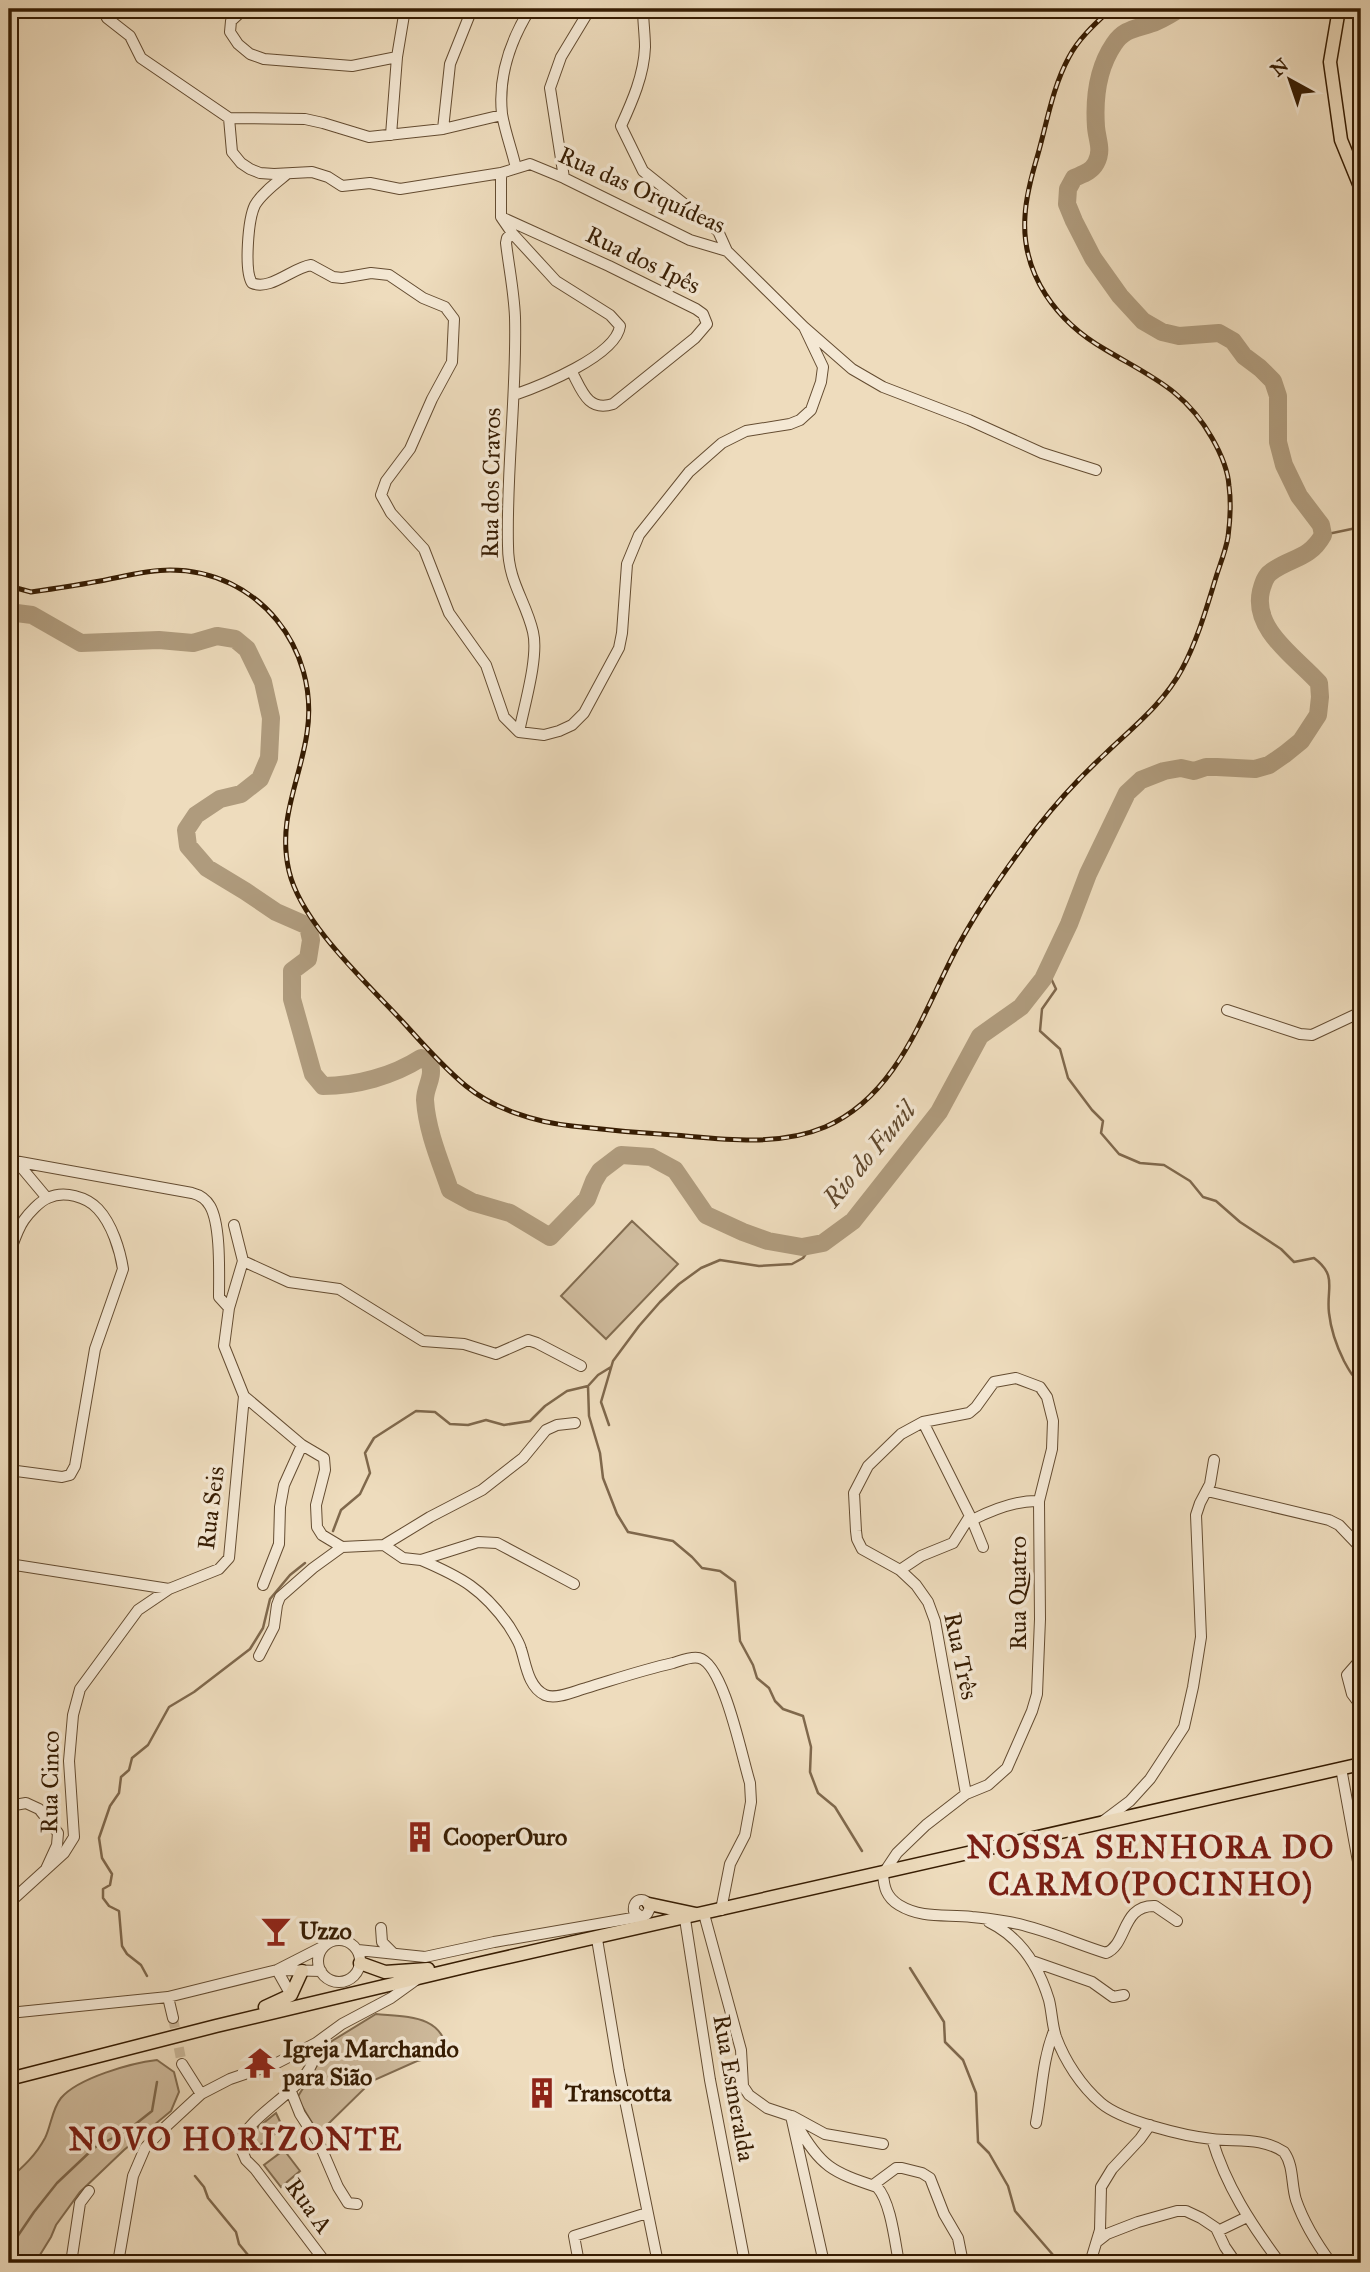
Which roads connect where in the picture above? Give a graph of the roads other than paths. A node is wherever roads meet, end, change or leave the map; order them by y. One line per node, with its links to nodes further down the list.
1 (103, 9): 11 (street)
2 (244, 9): 9 (street)
3 (405, 9): 9 (street)
4 (472, 9): 12 (street)
5 (530, 9): 10 (street)
6 (590, 9): 17 (street)
7 (643, 9): 21 (street)
8 (1339, 9): 18 (main road)
9 (397, 57): 13 (street)
10 (502, 115): 12 (street); 14 (street)
11 (229, 118): 13 (street); 16 (street, Rua das Orquídeas)
12 (443, 129): 13 (street)
13 (391, 135)
14 (516, 168): 15 (street, Rua das Orquídeas); 17 (street, Rua das Orquídeas)
15 (501, 173): 16 (street, Rua das Orquídeas); 19 (street)
16 (287, 174): 26 (street)
17 (564, 178): 21 (street, Rua das Orquídeas)
18 (1361, 189)
19 (501, 217): 20 (street); 23 (street, Rua dos Ipês)
20 (512, 233): 23 (street); 24 (street, Rua dos Cravos)
21 (727, 251): 22 (street)
22 (804, 327): 25 (street); 26 (street)
23 (572, 372): 24 (street)
24 (514, 395): 26 (street, Rua dos Cravos)
25 (1096, 470)
26 (519, 732)
27 (1227, 1010): 28 (street)
28 (1361, 1012)
29 (12, 1160): 30 (street); 34 (street)
30 (47, 1198): 32 (street); 41 (street)
31 (234, 1225): 33 (street)
32 (9, 1255)
33 (243, 1261): 34 (street); 35 (street)
34 (229, 1308): 36 (street)
35 (580, 1366)
36 (244, 1396): 39 (street); 54 (street, Rua Seis)
37 (923, 1422): 43 (street, Rua Quatro); 44 (street); 51 (street, Rua Três)
38 (575, 1423): 45 (street)
39 (303, 1445): 47 (street); 53 (street)
40 (1214, 1460): 42 (street)
41 (9, 1470)
42 (1207, 1491): 48 (street); 62 (street)
43 (1039, 1501): 44 (street); 60 (street, Rua Quatro)
44 (971, 1518): 46 (street); 51 (street)
45 (384, 1545): 47 (street); 49 (street)
46 (983, 1546)
47 (342, 1547): 55 (street)
48 (1361, 1548)
49 (421, 1560): 52 (street); 68 (street)
50 (9, 1564): 54 (street)
51 (900, 1570): 60 (street, Rua Três)
52 (575, 1584)
53 (263, 1585)
54 (169, 1588): 63 (street, Rua Cinco)
55 (259, 1656)
56 (1361, 1659): 57 (street)
57 (1361, 1706)
58 (1361, 1764): 59 (main road)
59 (1341, 1768): 62 (main road); 65 (street)
60 (966, 1794): 64 (street, Rua Quatro)
61 (9, 1806): 63 (street)
62 (1099, 1824): 64 (main road)
63 (44, 1873): 66 (street, Rua Cinco)
64 (883, 1874): 68 (main road); 71 (street)
65 (1361, 1878)
66 (9, 1903)
67 (649, 1904): 69 (main road); 76 (street)
68 (721, 1910): 69 (main road)
69 (702, 1914): 70 (main road); 98 (street)
70 (685, 1919): 74 (main road); 115 (street, Rua Esmeralda)
71 (984, 1919): 72 (street); 78 (street)
72 (1177, 1921)
73 (381, 1928): 76 (street)
74 (597, 1939): 79 (main road); 106 (street)
75 (324, 1946): 77 (street); 80 (street); 82 (street)
76 (394, 1954): 77 (street); 77 (street)
77 (363, 1960): 82 (street); 83 (main road)
78 (1031, 1960): 87 (street); 92 (street)
79 (477, 1965): 83 (main road); 84 (main road)
80 (277, 1970): 81 (street); 85 (street); 88 (street)
81 (302, 1970): 82 (street); 85 (main road)
82 (321, 1971)
83 (397, 1972): 86 (main road)
84 (420, 1978): 86 (main road); 93 (street)
85 (291, 1995): 91 (main road)
86 (349, 1995): 91 (main road)
87 (1124, 1995)
88 (168, 1997): 89 (street); 90 (street)
89 (9, 2013)
90 (173, 2018)
91 (216, 2026): 95 (main road)
92 (1054, 2031): 99 (street); 100 (street)
93 (316, 2043): 96 (street, Rua A); 97 (street)
94 (182, 2064): 97 (street)
95 (9, 2079)
96 (290, 2089): 105 (street); 112 (street, Rua A)
97 (201, 2094): 111 (street)
98 (791, 2116): 102 (street); 103 (street); 116 (street)
99 (1036, 2123)
100 (1150, 2125): 101 (street); 109 (street)
101 (1212, 2139): 107 (street); 122 (street)
102 (883, 2144)
103 (873, 2185): 117 (street); 118 (street)
104 (89, 2191): 110 (street)
105 (357, 2204)
106 (648, 2213): 113 (street); 114 (street)
107 (1247, 2217): 108 (street); 121 (street)
108 (1218, 2231): 109 (street); 120 (street)
109 (1098, 2241): 119 (street)
110 (71, 2263)
111 (118, 2263)
112 (326, 2263)
113 (579, 2263)
114 (658, 2263)
115 (745, 2263)
116 (824, 2263)
117 (899, 2263)
118 (963, 2263)
119 (1090, 2263)
120 (1236, 2263)
121 (1280, 2263)
122 (1331, 2263)

